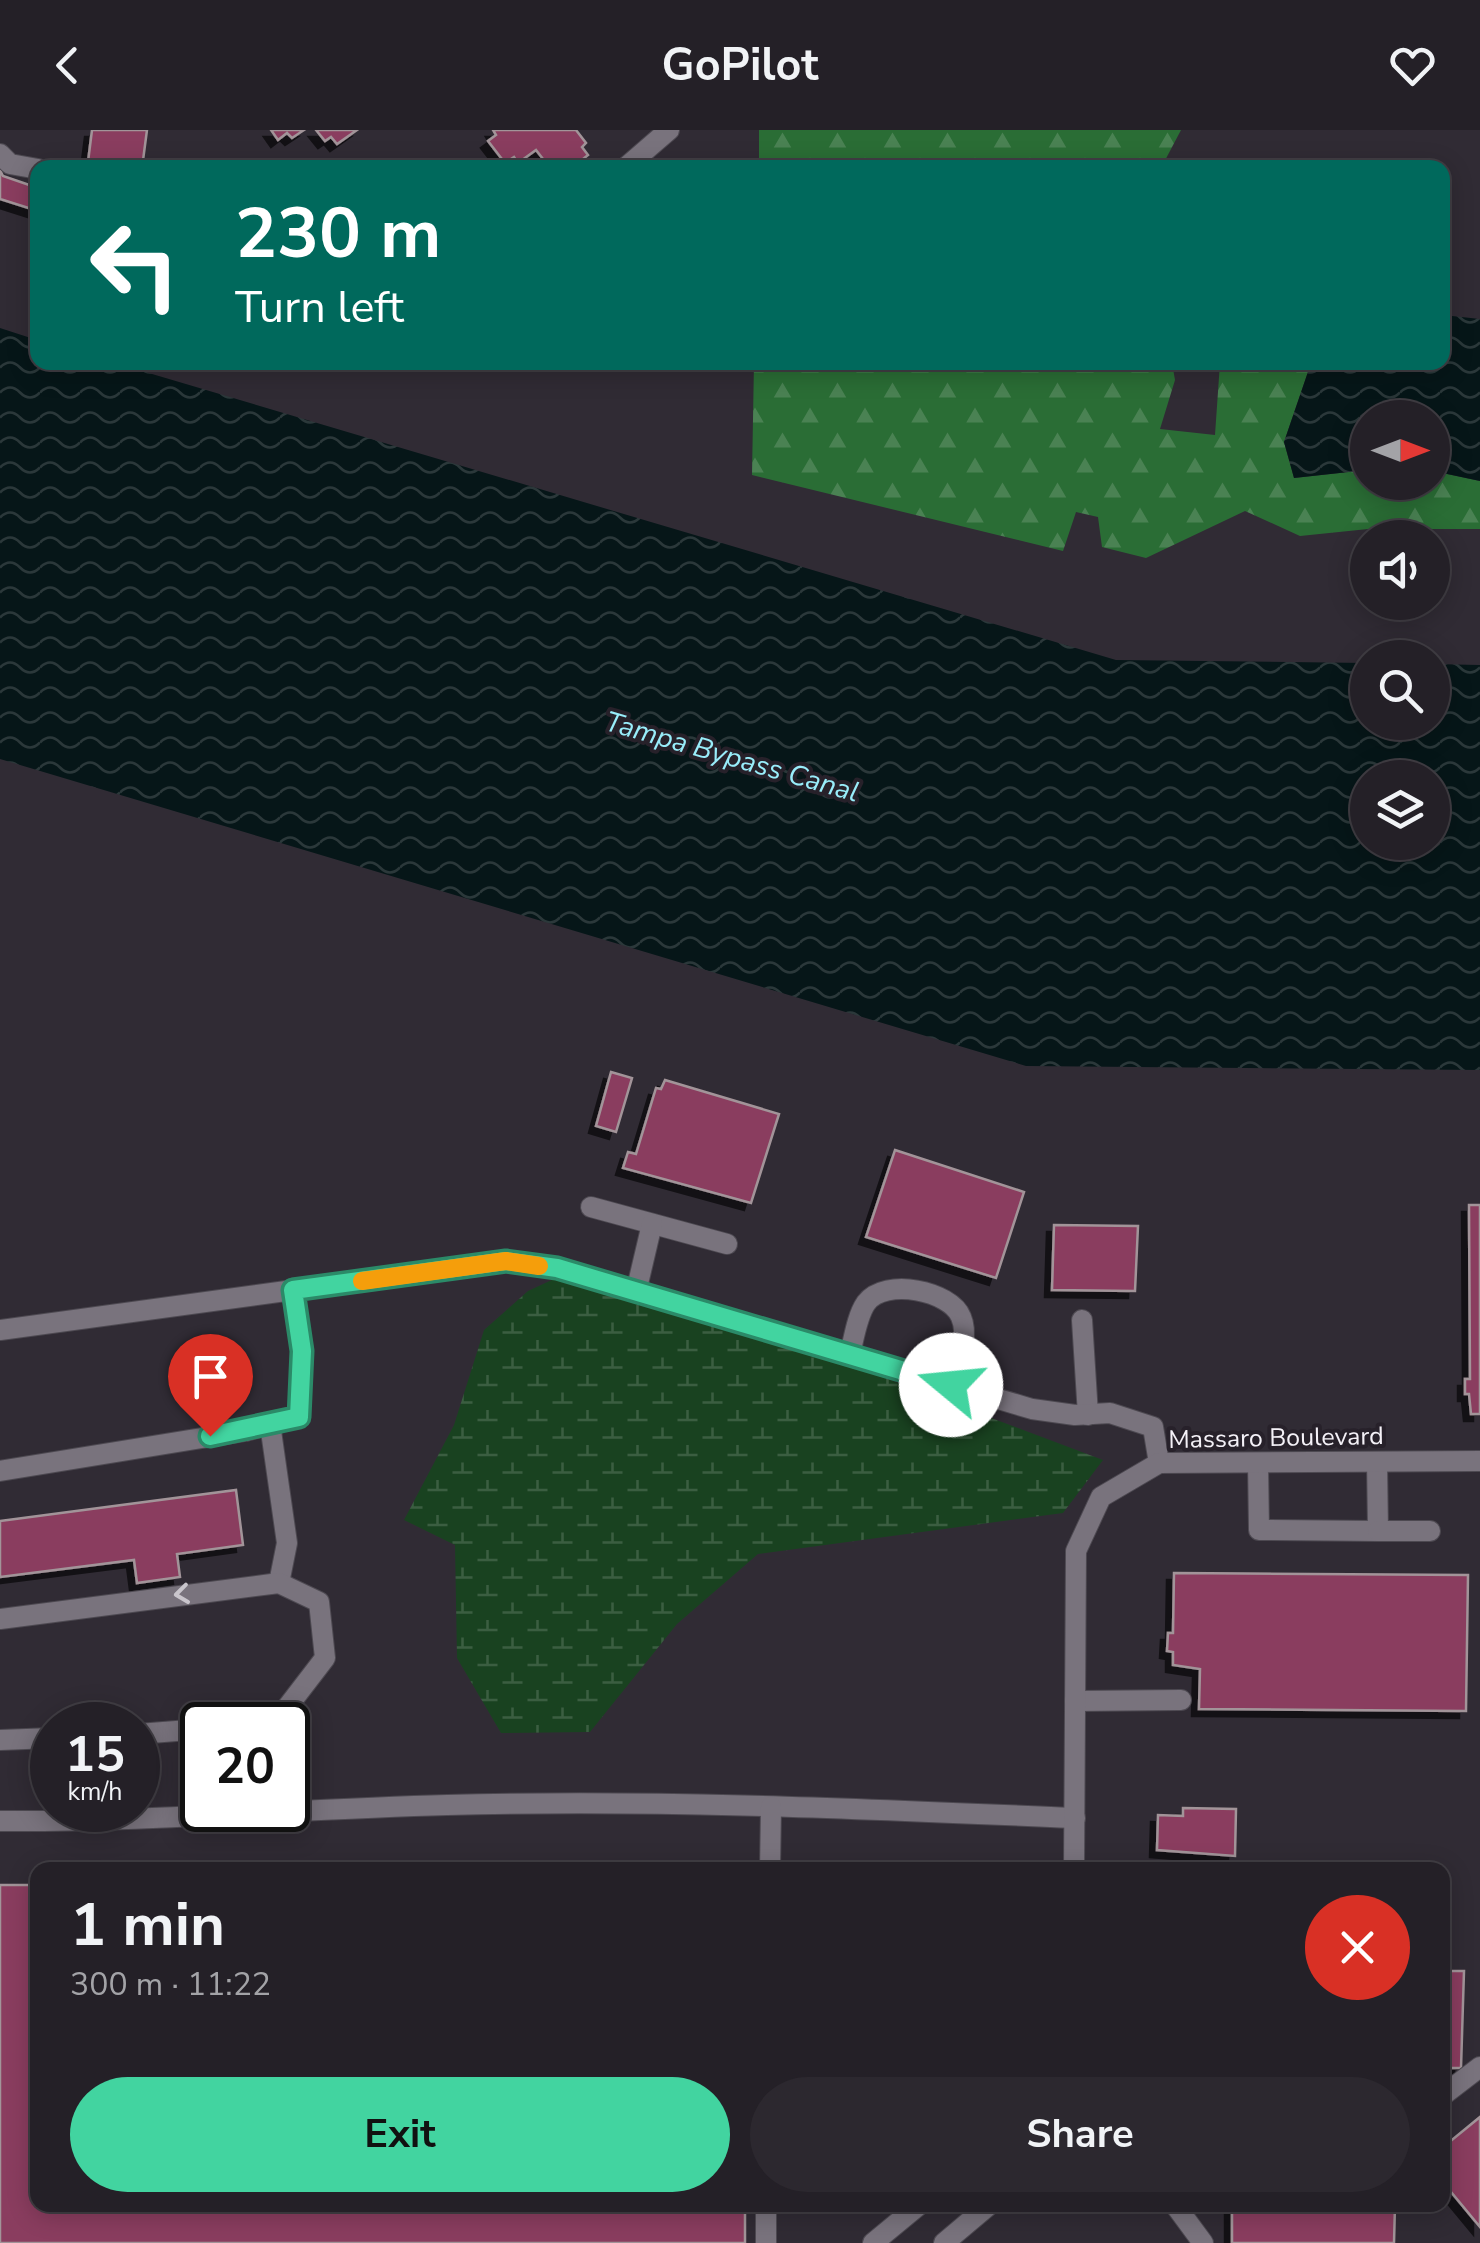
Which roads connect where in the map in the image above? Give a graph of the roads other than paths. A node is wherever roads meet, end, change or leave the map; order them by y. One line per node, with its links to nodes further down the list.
1 (669, 130): 3 (street)
2 (0, 154): 4 (street)
3 (634, 160)
4 (30, 168)
5 (591, 1206): 6 (street)
6 (652, 1224): 7 (street); 9 (street)
7 (727, 1244)
8 (293, 1290): 9 (street); 11 (street); 15 (street)
9 (636, 1292): 12 (street)
10 (1082, 1320): 14 (street)
11 (0, 1330)
12 (850, 1354): 13 (street); 13 (street)
13 (951, 1385): 14 (street)
14 (1088, 1415): 19 (street)
15 (270, 1424): 20 (street); 23 (street)
16 (1480, 1461): 17 (street, Massaro Boulevard)
17 (1377, 1462): 18 (street, Massaro Boulevard); 21 (street)
18 (1258, 1463): 19 (street, Massaro Boulevard); 21 (street)
19 (1159, 1464): 26 (street, Massaro Boulevard)
20 (0, 1471)
21 (1378, 1531): 22 (street)
22 (1430, 1531)
23 (279, 1583): 24 (street, one-way to 24); 27 (street)
24 (0, 1619)
25 (1181, 1700): 26 (street)
26 (1075, 1701): 31 (street, Massaro Boulevard)
27 (291, 1702)
28 (30, 1739): 29 (street)
29 (0, 1740)
30 (771, 1807): 31 (street); 32 (street); 33 (street)
31 (1075, 1818): 34 (street, Massaro Boulevard)
32 (0, 1821)
33 (770, 1862)
34 (1074, 1862)
35 (1480, 2068): 36 (street)
36 (1450, 2090)
37 (766, 2212): 41 (street)
38 (911, 2212): 42 (street)
39 (981, 2212): 43 (street)
40 (1179, 2212): 44 (street)
41 (766, 2243)
42 (873, 2243)
43 (944, 2243)
44 (1203, 2243)

